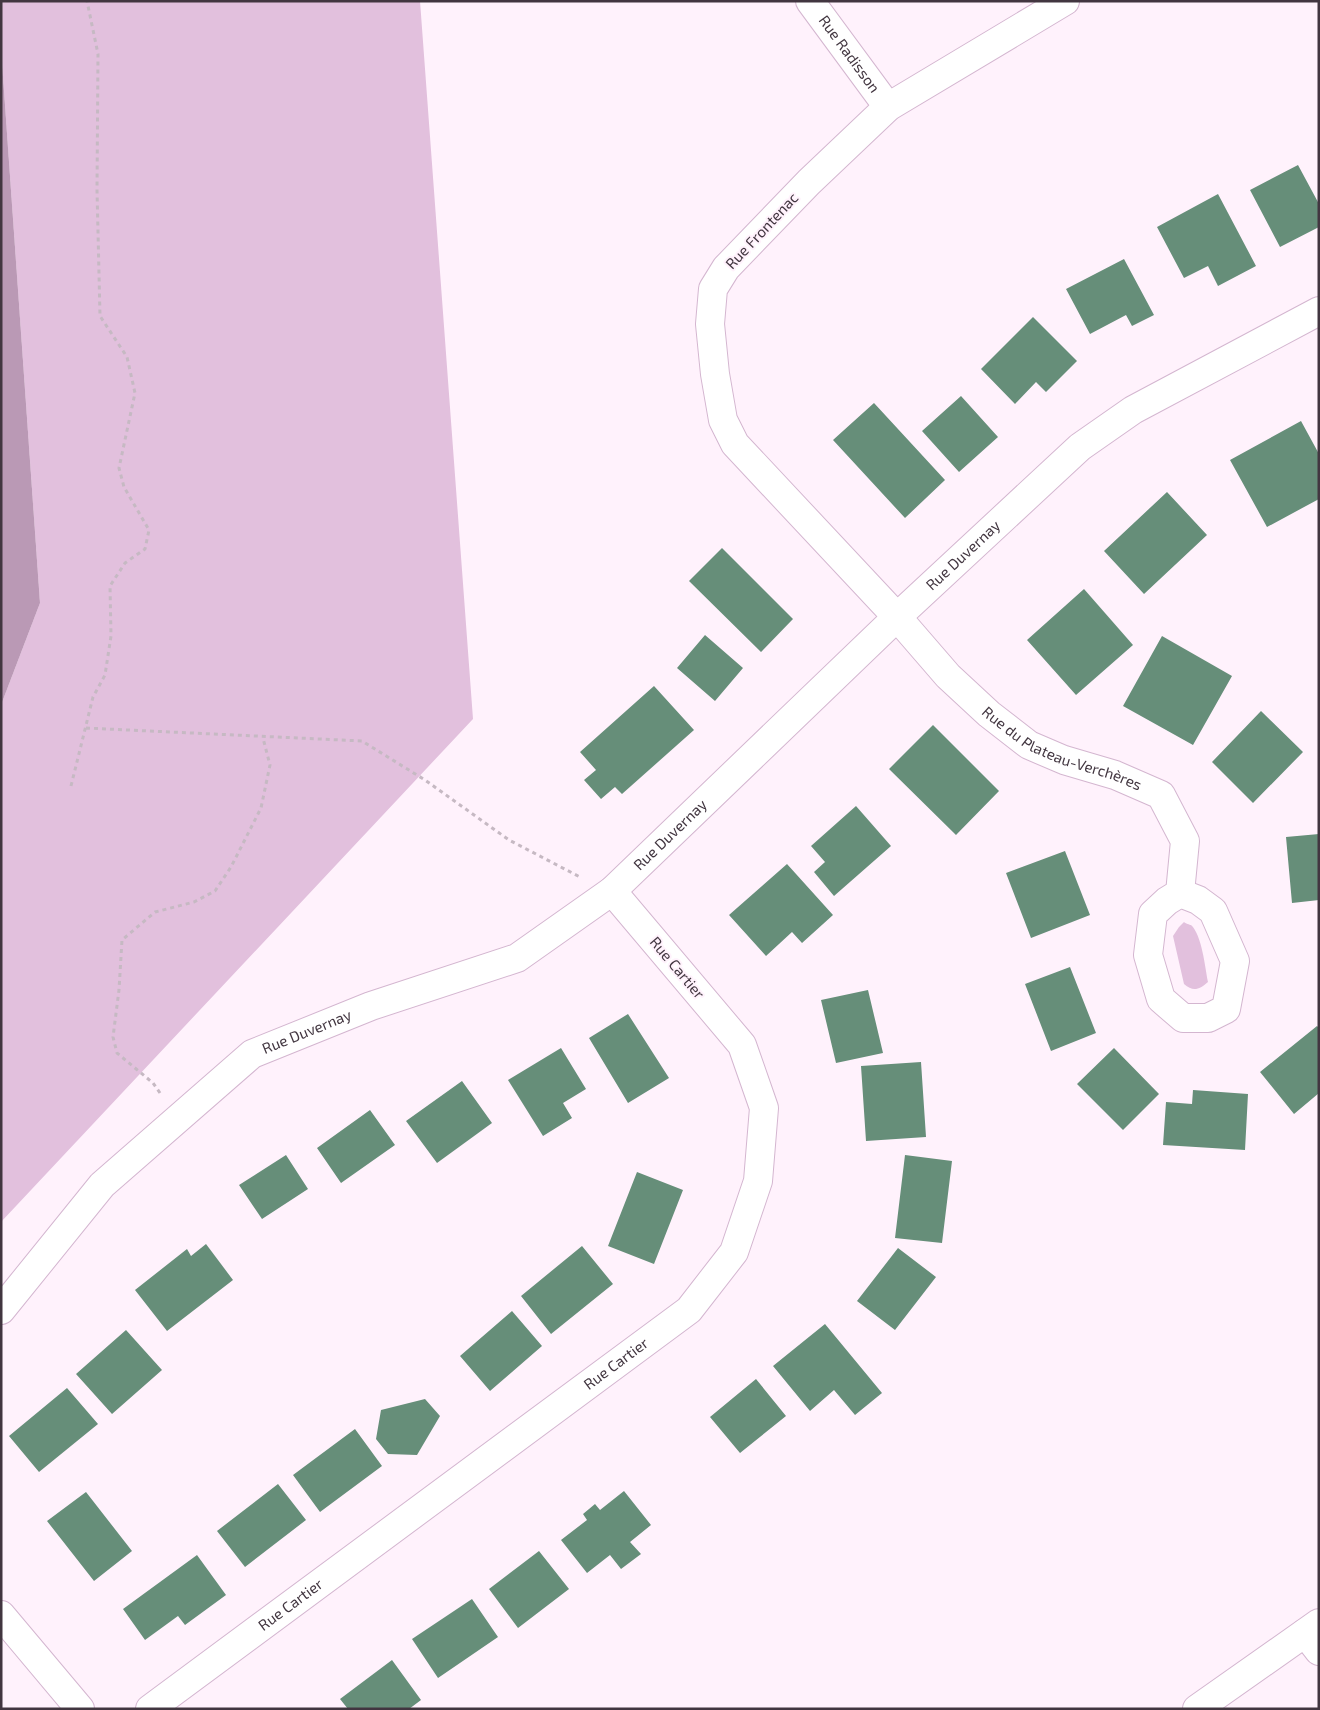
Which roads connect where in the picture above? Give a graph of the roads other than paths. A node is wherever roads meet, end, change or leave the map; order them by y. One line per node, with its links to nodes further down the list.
1 (810, 1): 3 (street, Rue Radisson)
2 (1065, 1): 3 (street, Rue Frontenac)
3 (888, 107): 5 (street, Rue Frontenac)
4 (1319, 311): 5 (street, Rue Duvernay)
5 (897, 617): 6 (street, Rue Duvernay); 7 (street, Rue du Plateau-Verchères)
6 (612, 891): 8 (street, Rue Duvernay); 12 (street, Rue Cartier)
7 (1180, 893)
8 (1, 1310)
9 (1, 1615): 11 (street)
10 (1314, 1635): 13 (street)
11 (80, 1709)
12 (150, 1709)
13 (1197, 1709)

